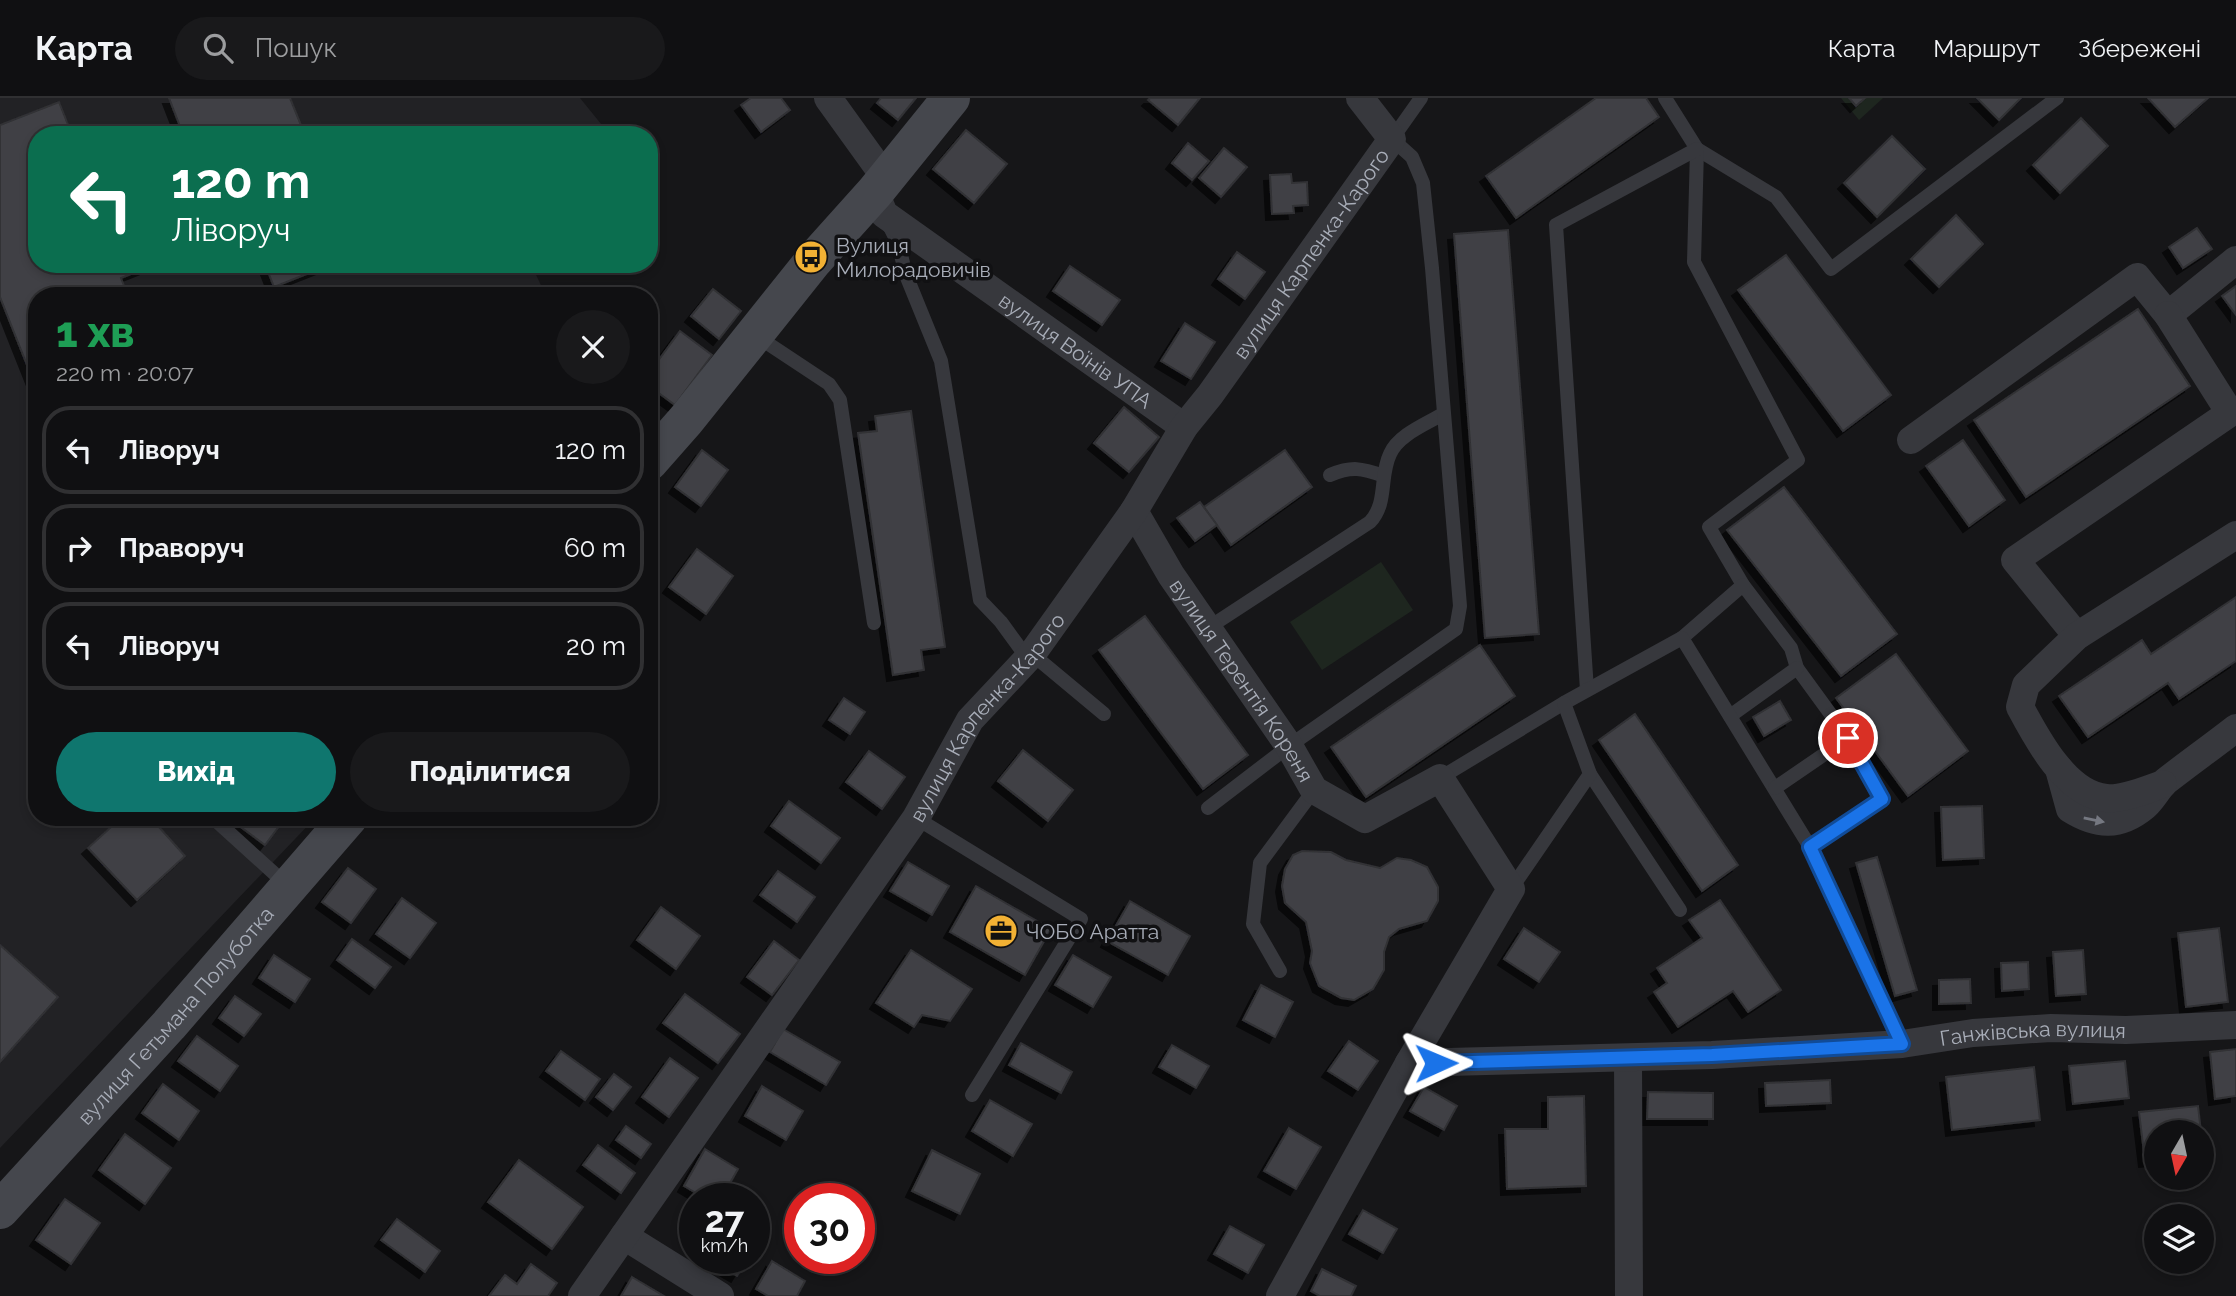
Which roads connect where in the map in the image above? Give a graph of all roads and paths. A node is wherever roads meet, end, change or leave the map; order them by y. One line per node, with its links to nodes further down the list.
1 (828, 98): 9 (street, вулиця Воїнів УПА)
2 (951, 98): 9 (street)
3 (1360, 98): 7 (street)
4 (1421, 98): 7 (lane)
5 (1665, 98): 8 (lane)
6 (2057, 98): 8 (lane)
7 (1392, 139): 14 (lane); 15 (street, вулиця Карпенка-Карого)
8 (1697, 149): 22 (lane); 29 (lane)
9 (883, 194): 12 (street); 15 (street, вулиця Воїнів УПА); 27 (lane)
10 (2236, 260): 11 (street)
11 (2168, 315): 13 (street); 16 (street)
12 (754, 334): 17 (street); 23 (lane)
13 (2233, 411): 25 (street)
14 (1443, 414): 19 (lane); 35 (lane)
15 (1184, 427): 20 (street, вулиця Карпенка-Карого)
16 (1911, 440)
17 (658, 452)
18 (1330, 475): 19 (lane)
19 (1384, 477): 24 (lane)
20 (1134, 512): 24 (street, вулиця Терентія Кореня); 27 (street, вулиця Карпенка-Карого)
21 (2236, 535): 25 (street)
22 (1743, 585): 26 (lane); 28 (lane)
23 (874, 623)
24 (1208, 628): 35 (street, вулиця Терентія Кореня)
25 (2077, 636): 33 (street)
26 (1682, 638): 29 (lane); 32 (lane)
27 (1030, 657): 31 (lane); 41 (street, вулиця Карпенка-Карого)
28 (1797, 668): 32 (lane); 34 (lane)
29 (1587, 690): 30 (lane)
30 (1564, 703): 36 (lane); 37 (lane)
31 (1104, 714)
32 (1730, 716): 38 (lane)
33 (2236, 728)
34 (1848, 738): 38 (lane); 44 (lane)
35 (1289, 746): 39 (street, вулиця Терентія Кореня); 40 (lane)
36 (1590, 774): 46 (lane); 47 (lane)
37 (1440, 778): 39 (street, вулиця Терентія Кореня); 46 (street)
38 (1775, 788): 44 (lane)
39 (1314, 790): 48 (lane)
40 (1208, 808)
41 (916, 818): 53 (lane); 55 (street, вулиця Карпенка-Карого)
42 (222, 826): 45 (lane)
43 (341, 826): 45 (street, вулиця Гетьмана Полуботка)
44 (1810, 847): 50 (lane)
45 (286, 889): 54 (street, вулиця Гетьмана Полуботка)
46 (1511, 889): 52 (street)
47 (1680, 910)
48 (1280, 971)
49 (2236, 1025): 50 (street, Ганжівська вулиця)
50 (1902, 1044): 51 (street, Ганжівська вулиця)
51 (1628, 1058): 52 (street, Ганжівська вулиця); 59 (street)
52 (1409, 1063): 58 (street)
53 (972, 1095)
54 (0, 1210)
55 (624, 1236): 56 (street, вулиця Карпенка-Карого); 57 (street)
56 (582, 1296)
57 (720, 1296)
58 (1280, 1296)
59 (1629, 1296)

